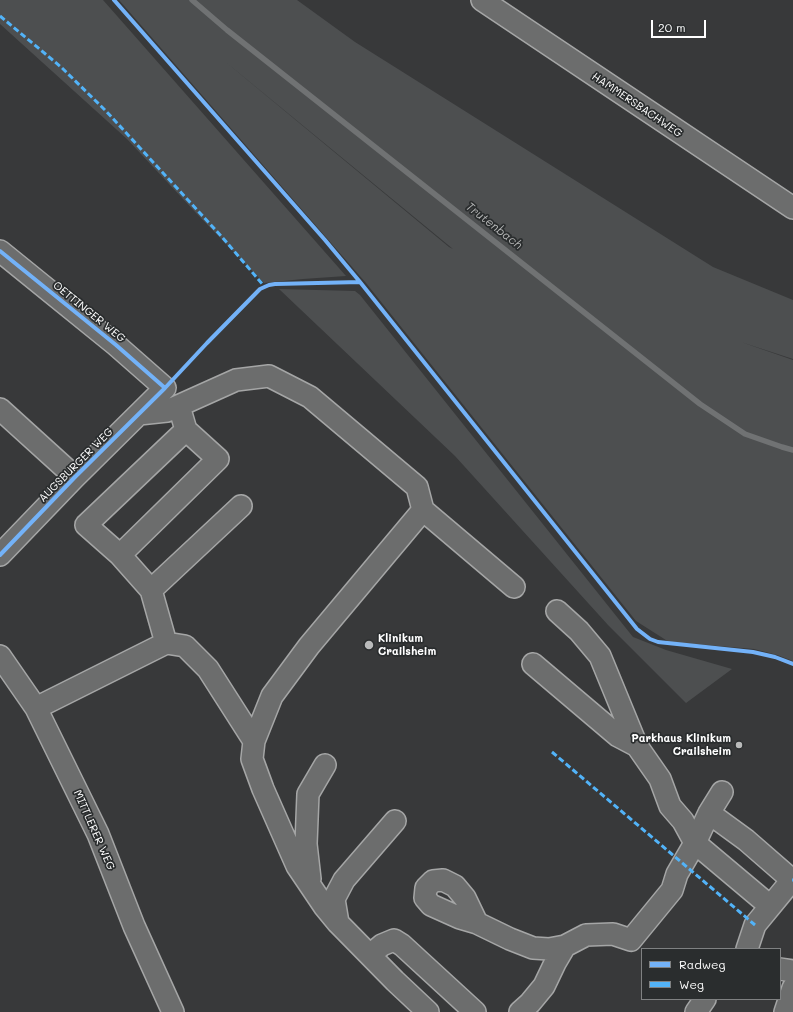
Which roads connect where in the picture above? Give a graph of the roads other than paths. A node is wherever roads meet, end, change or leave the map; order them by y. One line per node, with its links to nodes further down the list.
1 (482, 0): 2 (street, HAMMERSBACHWEG)
2 (793, 208)
3 (0, 251): 4 (street, OETTINGER WEG)
4 (165, 388): 7 (street, AUGSBURGER WEG)
5 (179, 406): 7 (street); 8 (street); 11 (street)
6 (0, 410): 9 (street)
7 (138, 414): 9 (street, AUGSBURGER WEG)
8 (186, 430): 12 (street); 12 (street)
9 (75, 477): 13 (street, AUGSBURGER WEG)
10 (241, 506): 15 (street)
11 (423, 510): 14 (street); 21 (street)
12 (120, 554): 15 (street)
13 (0, 555)
14 (514, 587)
15 (151, 590): 17 (street)
16 (557, 611): 22 (street)
17 (166, 643): 20 (street); 21 (street)
18 (0, 656): 20 (street, MITTLERER WEG)
19 (533, 664): 22 (street)
20 (36, 708): 39 (street, MITTLERER WEG)
21 (254, 741): 28 (street)
22 (637, 746): 27 (street)
23 (325, 765): 28 (street)
24 (722, 792): 25 (street)
25 (709, 813): 27 (street); 29 (street)
26 (395, 820): 30 (street)
27 (695, 843): 29 (street); 32 (street)
28 (310, 886): 30 (street)
29 (770, 906): 33 (street)
30 (338, 922): 34 (street)
31 (477, 924): 32 (street)
32 (565, 946): 42 (street)
33 (747, 948)
34 (370, 955): 40 (street); 41 (street)
35 (781, 969): 36 (street)
36 (793, 971)
37 (793, 988): 44 (street)
38 (704, 1000): 43 (street)
39 (173, 1012)
40 (428, 1012)
41 (475, 1012)
42 (520, 1012)
43 (696, 1012)
44 (785, 1012)

